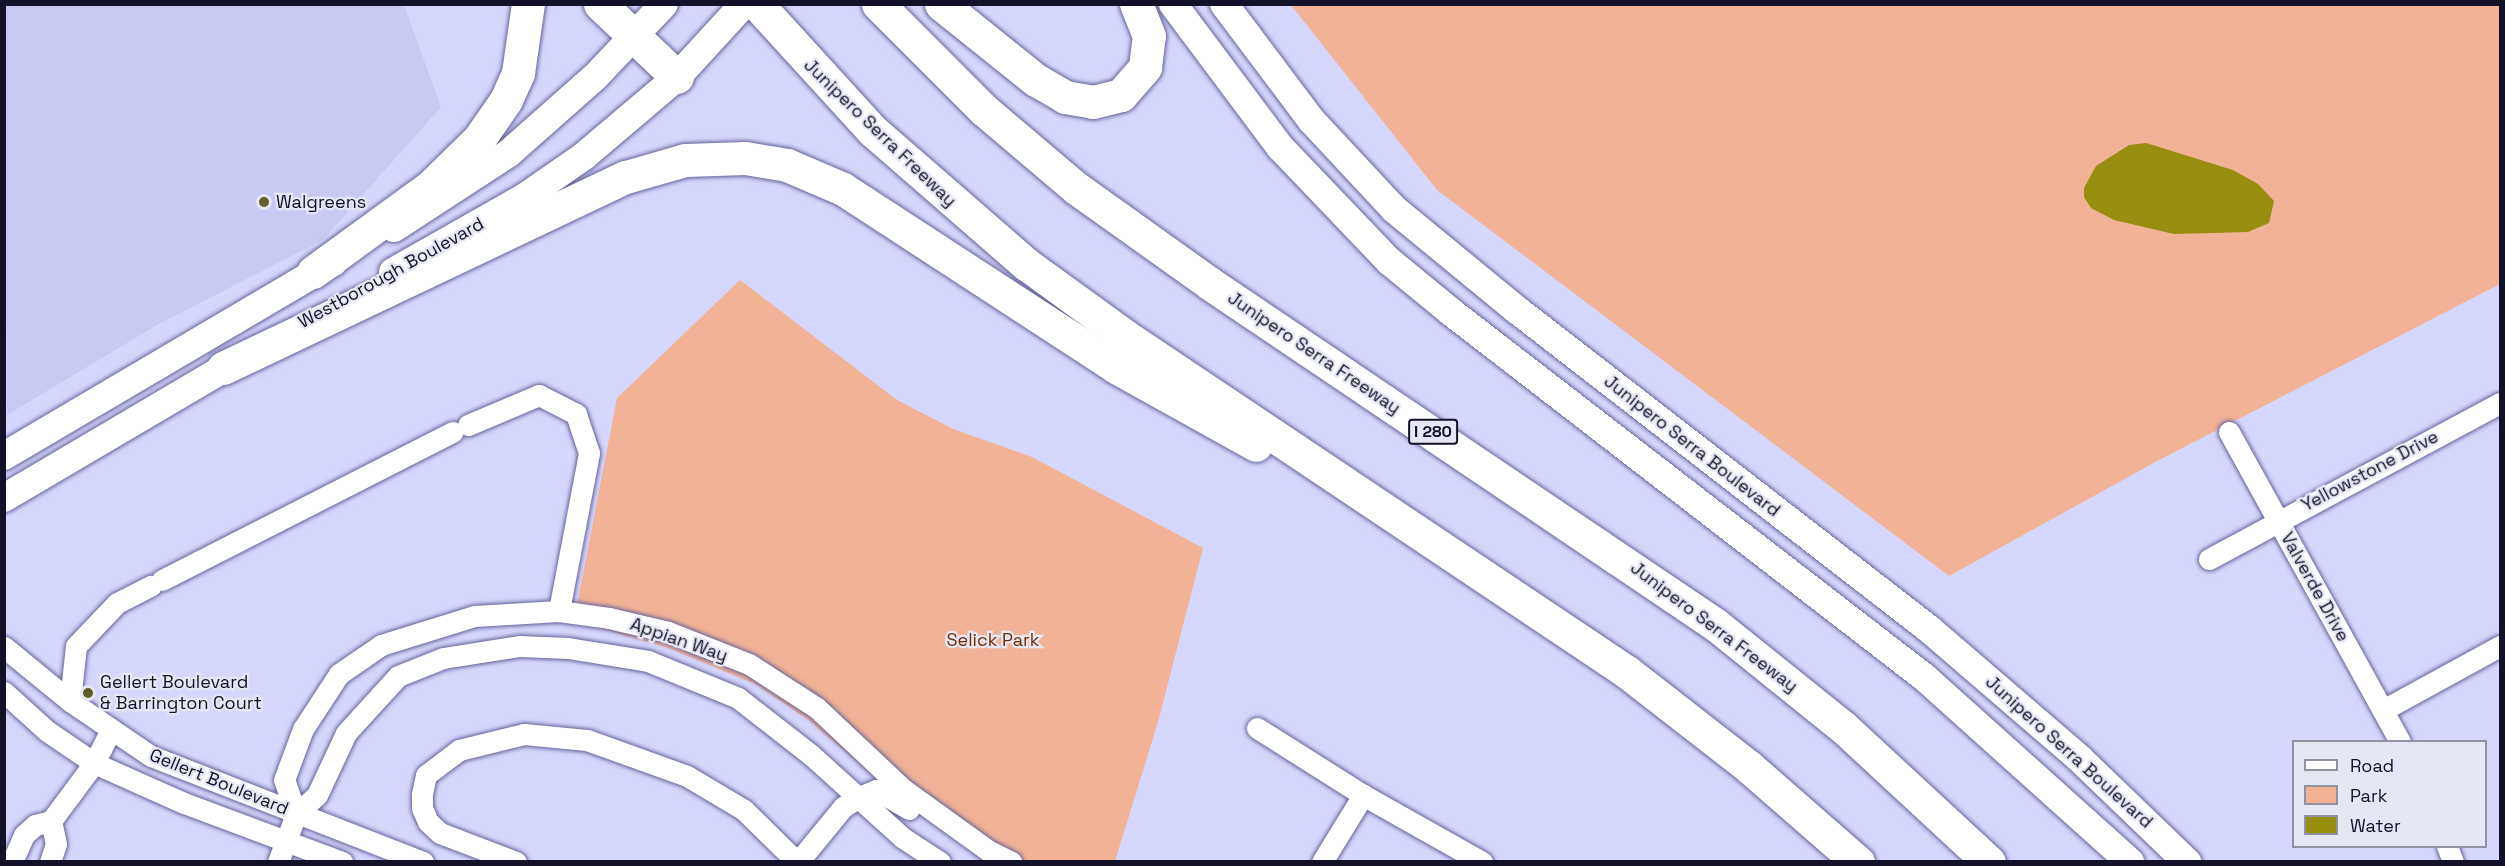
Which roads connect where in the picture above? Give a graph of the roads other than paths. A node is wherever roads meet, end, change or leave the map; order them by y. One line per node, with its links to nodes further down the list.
1 (528, 4): 13 (highway)
2 (600, 4): 11 (highway)
3 (664, 4): 11 (main road, Westborough Boulevard)
4 (744, 4): 12 (main road, Westborough Boulevard)
5 (757, 4): 20 (highway, Junipero Serra Freeway)
6 (878, 4): 50 (highway, Junipero Serra Freeway / I 280)
7 (940, 4): 8 (highway)
8 (1136, 4)
9 (1173, 4): 51 (main road)
10 (1224, 4): 52 (main road, Junipero Serra Boulevard)
11 (633, 37): 12 (highway); 13 (main road, Westborough Boulevard)
12 (678, 77): 14 (main road, Westborough Boulevard)
13 (313, 272): 17 (main road, Westborough Boulevard)
14 (223, 368): 18 (main road, Westborough Boulevard); 20 (highway)
15 (2500, 403): 19 (street, Yellowstone Drive)
16 (2229, 432): 19 (street, Valverde Drive)
17 (4, 456)
18 (4, 498)
19 (2278, 521): 21 (street, Yellowstone Drive); 27 (street, Valverde Drive)
20 (1427, 537): 49 (highway, Junipero Serra Freeway)
21 (2209, 559)
22 (558, 611): 26 (street); 34 (street, Appian Way); 37 (street, Appian Way)
23 (2500, 646): 27 (street)
24 (4, 647): 26 (street, Gellert Boulevard)
25 (4, 692): 31 (street, Gellert Boulevard)
26 (70, 701): 29 (street, Gellert Boulevard)
27 (2383, 711): 30 (street, Valverde Drive)
28 (1257, 728): 32 (street)
29 (110, 731): 31 (street); 34 (street, Gellert Boulevard)
30 (2399, 740)
31 (94, 763): 35 (street); 36 (street, Gellert Boulevard)
32 (1363, 795): 47 (street); 48 (street)
33 (859, 797): 34 (street, Appian Way); 37 (street); 44 (street); 45 (street, Appian Way)
34 (296, 814): 36 (street, Appian Way); 42 (street, Gellert Boulevard)
35 (51, 821): 38 (street); 39 (street)
36 (286, 841): 40 (street, Appian Way); 41 (street, Gellert Boulevard)
37 (978, 843): 46 (street, Appian Way)
38 (12, 861)
39 (50, 861)
40 (278, 861)
41 (342, 861)
42 (423, 861)
43 (516, 861): 44 (street)
44 (797, 861)
45 (940, 861)
46 (1012, 861)
47 (1322, 861)
48 (1482, 861)
49 (1858, 861)
50 (1989, 861)
51 (2130, 861)
52 (2187, 861)

